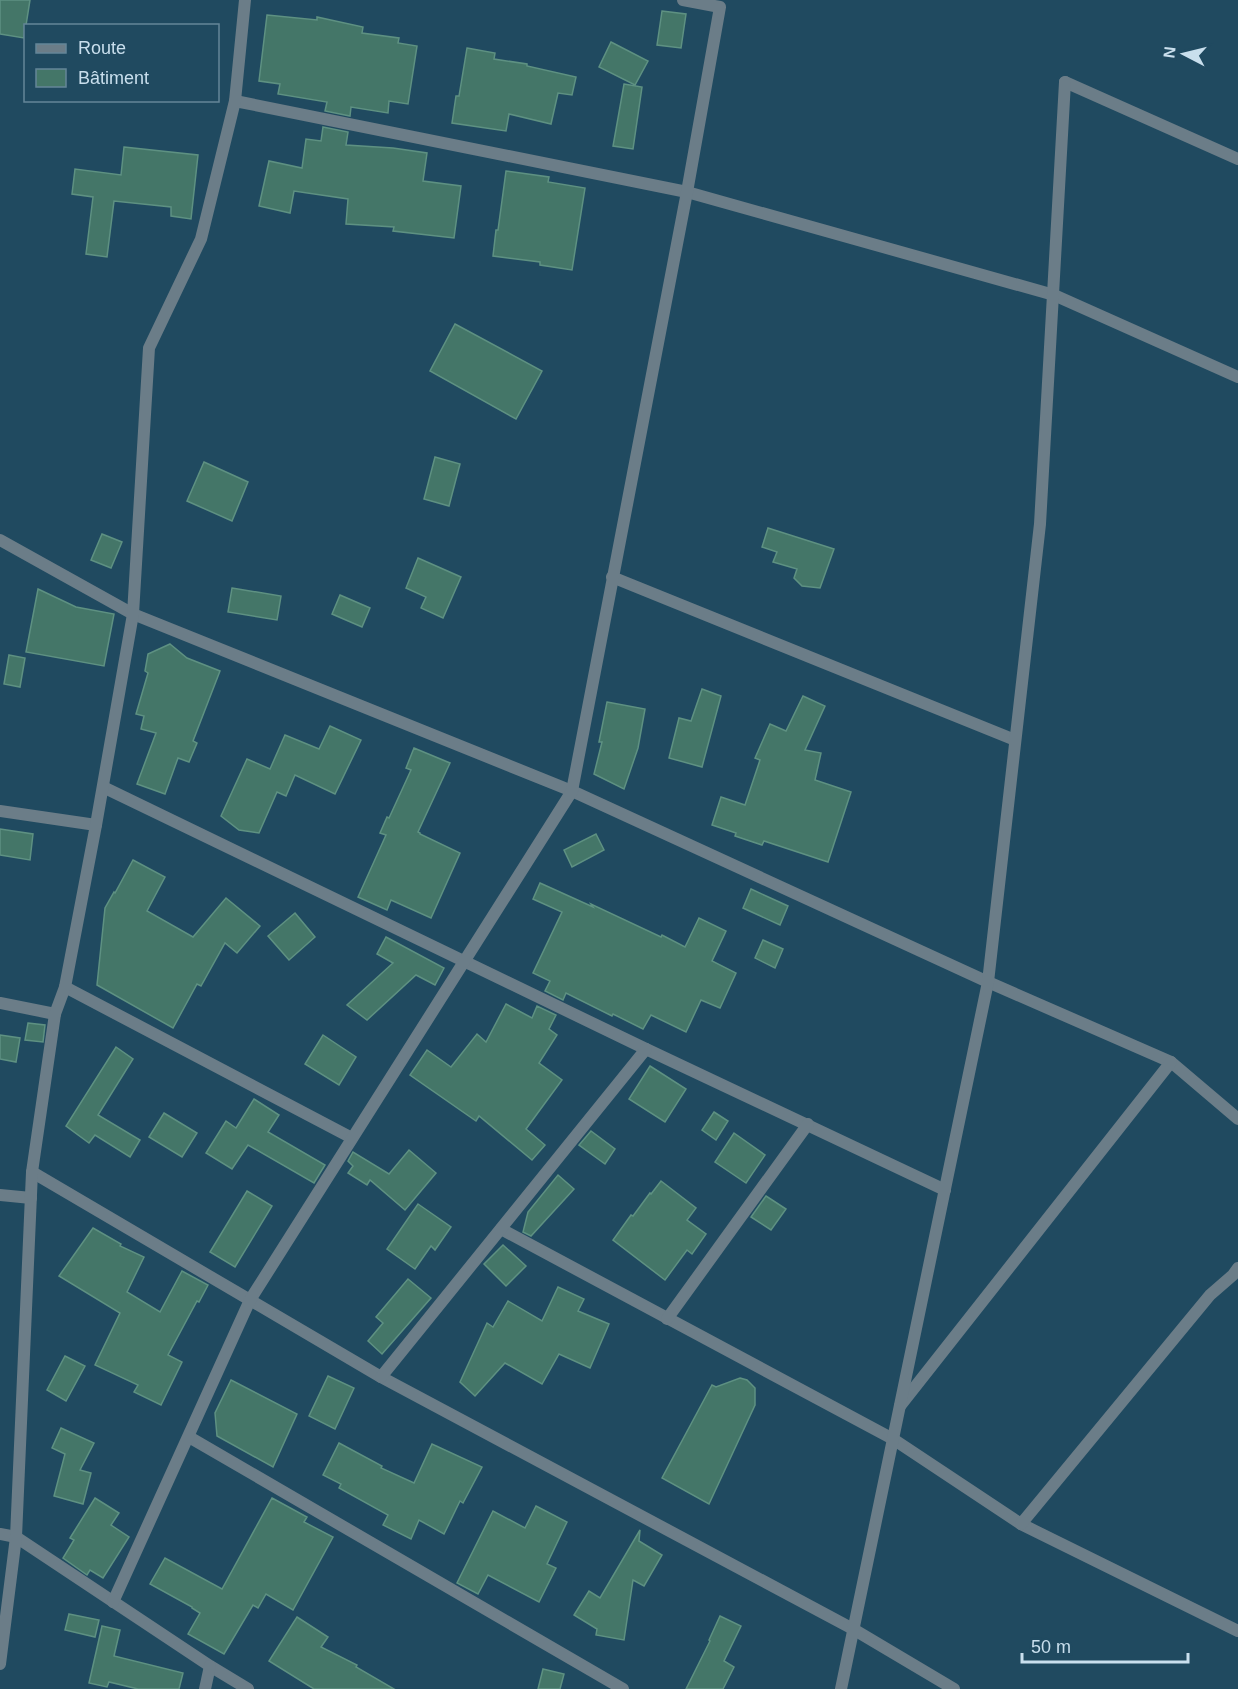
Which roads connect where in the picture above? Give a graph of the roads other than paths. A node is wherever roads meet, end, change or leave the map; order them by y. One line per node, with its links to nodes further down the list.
1 (245, 0): 3 (street)
2 (683, 0): 5 (street)
3 (235, 101): 5 (street); 10 (street)
4 (1238, 159): 6 (street)
5 (687, 192): 6 (street); 9 (street)
6 (1054, 295): 7 (street); 11 (street)
7 (1238, 377)
8 (0, 540): 10 (street)
9 (612, 577): 11 (street); 13 (street)
10 (133, 614): 12 (street); 13 (street)
11 (1016, 740): 17 (street)
12 (103, 787): 15 (street); 16 (street)
13 (572, 791): 16 (street); 17 (street)
14 (0, 811): 15 (street)
15 (96, 825): 18 (street)
16 (464, 961): 21 (street); 25 (street)
17 (988, 982): 22 (street); 27 (street)
18 (65, 987): 20 (street); 25 (street)
19 (0, 1004): 20 (street)
20 (55, 1014): 26 (street)
21 (646, 1049): 24 (street); 30 (street)
22 (1171, 1062): 23 (street); 35 (street)
23 (1238, 1119)
24 (808, 1124): 27 (street); 33 (street)
25 (352, 1138): 32 (street)
26 (32, 1172): 29 (street); 32 (street)
27 (945, 1190): 35 (street)
28 (0, 1195): 29 (street)
29 (31, 1198): 40 (street)
30 (501, 1229): 33 (street); 34 (street)
31 (1236, 1273): 38 (street)
32 (250, 1300): 34 (street); 36 (street)
33 (667, 1319): 37 (street)
34 (381, 1377): 42 (street)
35 (900, 1406): 37 (street)
36 (189, 1437): 41 (street); 48 (street)
37 (893, 1439): 38 (street); 42 (street)
38 (1021, 1524): 43 (street)
39 (0, 1534): 40 (street)
40 (16, 1537): 41 (street); 44 (street)
41 (113, 1602): 45 (street)
42 (853, 1629): 49 (street); 50 (street)
43 (1238, 1631)
44 (0, 1664)
45 (210, 1666): 46 (street); 47 (street)
46 (205, 1689)
47 (248, 1689)
48 (622, 1689)
49 (841, 1689)
50 (954, 1689)

